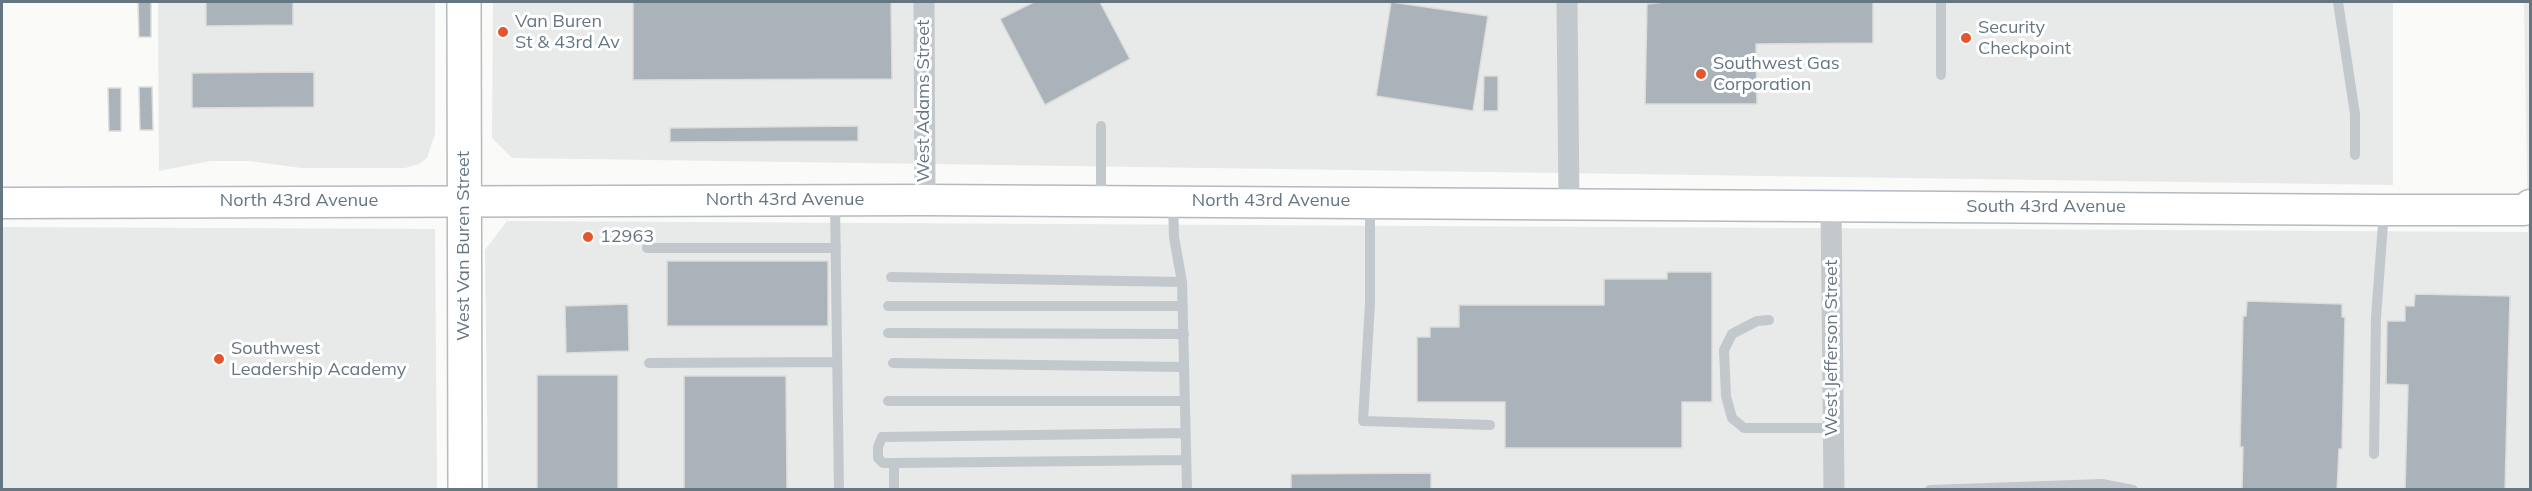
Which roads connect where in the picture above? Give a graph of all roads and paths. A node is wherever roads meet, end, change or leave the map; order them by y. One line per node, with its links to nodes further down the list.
1 (464, 2): 11 (main road, West Van Buren Street)
2 (924, 2): 10 (street, West Adams Street)
3 (1567, 2): 16 (street)
4 (1941, 2): 6 (lane)
5 (2338, 2): 8 (lane)
6 (1941, 75)
7 (1101, 126): 12 (lane)
8 (2355, 154)
9 (835, 200): 10 (main road, North 43rd Avenue); 11 (main road, North 43rd Avenue); 20 (lane)
10 (925, 200): 12 (main road, North 43rd Avenue)
11 (463, 201): 15 (main road, North 43rd Avenue); 41 (main road, West Van Buren Street)
12 (1101, 201): 13 (main road, North 43rd Avenue)
13 (1173, 201): 14 (main road, North 43rd Avenue); 23 (lane)
14 (1370, 202): 16 (main road, North 43rd Avenue); 35 (lane)
15 (2, 203)
16 (1569, 203): 17 (main road, South 43rd Avenue)
17 (1831, 206): 18 (main road, South 43rd Avenue); 36 (street, West Jefferson Street)
18 (2384, 210): 19 (main road, South 43rd Avenue); 38 (lane)
19 (2528, 210)
20 (836, 248): 21 (lane); 29 (lane)
21 (647, 249)
22 (891, 277): 23 (lane)
23 (1182, 282): 25 (lane)
24 (888, 306): 25 (lane)
25 (1183, 306): 28 (lane)
26 (1769, 320): 36 (lane)
27 (888, 333): 28 (lane)
28 (1184, 334): 32 (lane)
29 (837, 362): 30 (lane); 42 (lane)
30 (648, 363)
31 (893, 363): 32 (lane)
32 (1184, 367): 34 (lane)
33 (888, 401): 34 (lane)
34 (1185, 401): 37 (lane)
35 (1490, 425)
36 (1833, 428): 45 (street, West Jefferson Street)
37 (1186, 434): 39 (lane); 40 (lane)
38 (2374, 454)
39 (1186, 460): 40 (lane); 44 (lane)
40 (894, 463): 43 (lane)
41 (465, 489)
42 (839, 489)
43 (894, 489)
44 (1187, 489)
45 (1834, 489)
46 (1930, 489): 47 (lane)
47 (2133, 489)

